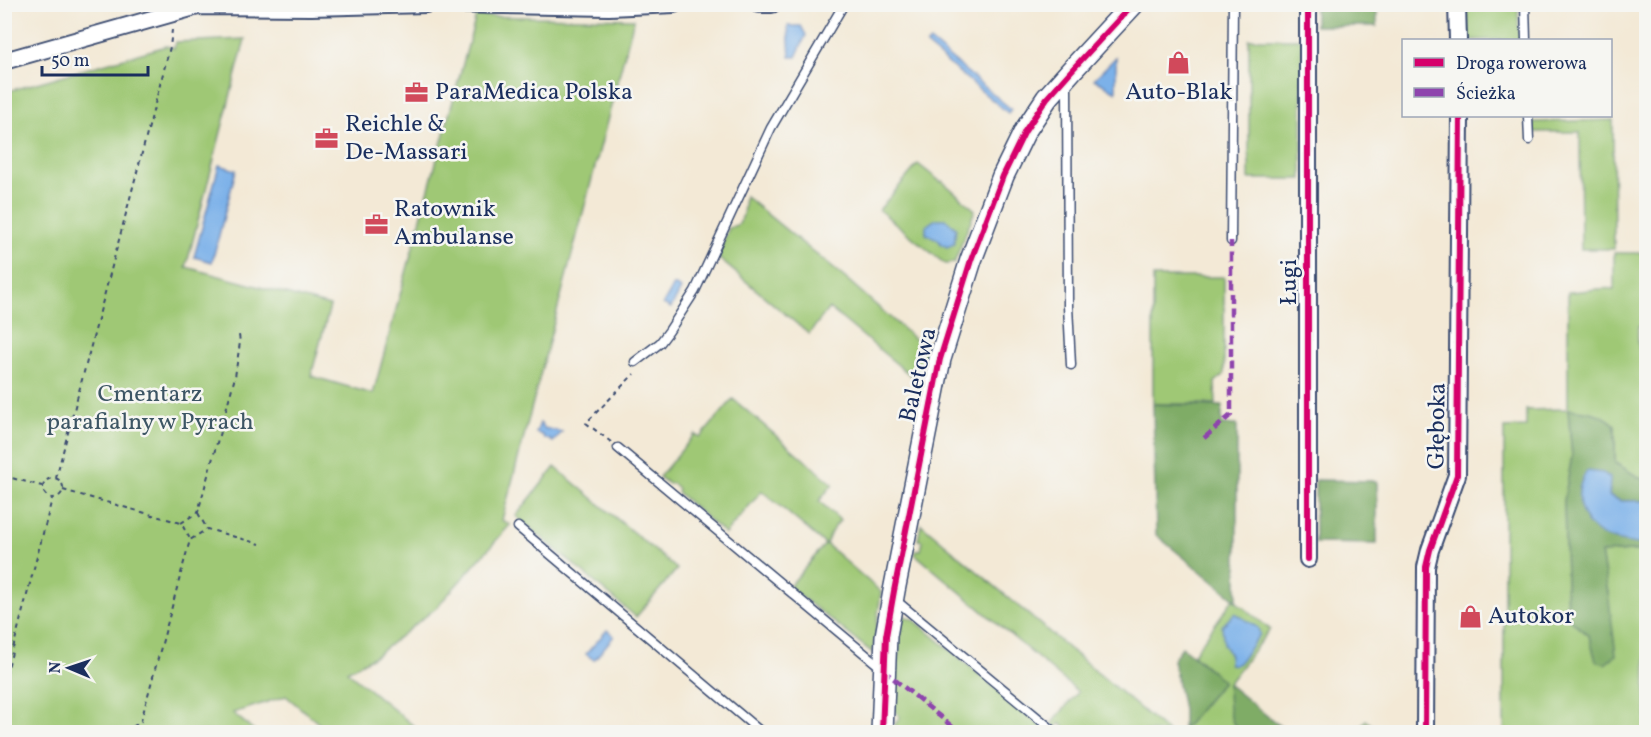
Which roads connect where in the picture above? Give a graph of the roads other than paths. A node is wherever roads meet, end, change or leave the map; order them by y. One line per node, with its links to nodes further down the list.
1 (426, 4): 14 (street)
2 (448, 4): 3 (street)
3 (674, 4)
4 (759, 4): 5 (street)
5 (772, 4)
6 (844, 4): 20 (lane)
7 (1133, 4): 15 (street, Baletowa)
8 (1233, 4): 19 (lane)
9 (1308, 4): 24 (street, Ługi)
10 (1457, 4): 12 (street)
11 (1525, 4): 13 (lane)
12 (1458, 39)
13 (1526, 39)
14 (4, 61)
15 (1067, 75): 21 (lane); 25 (street, Baletowa)
16 (1460, 117): 30 (street, Głęboka)
17 (1528, 117): 18 (lane)
18 (1529, 140)
19 (1232, 241)
20 (635, 362)
21 (1071, 366)
22 (618, 448): 26 (lane)
23 (518, 527): 27 (lane)
24 (1308, 559)
25 (893, 597): 26 (street, Baletowa); 29 (lane)
26 (884, 670): 28 (street, Baletowa)
27 (761, 732)
28 (882, 732)
29 (1054, 732)
30 (1425, 732)

